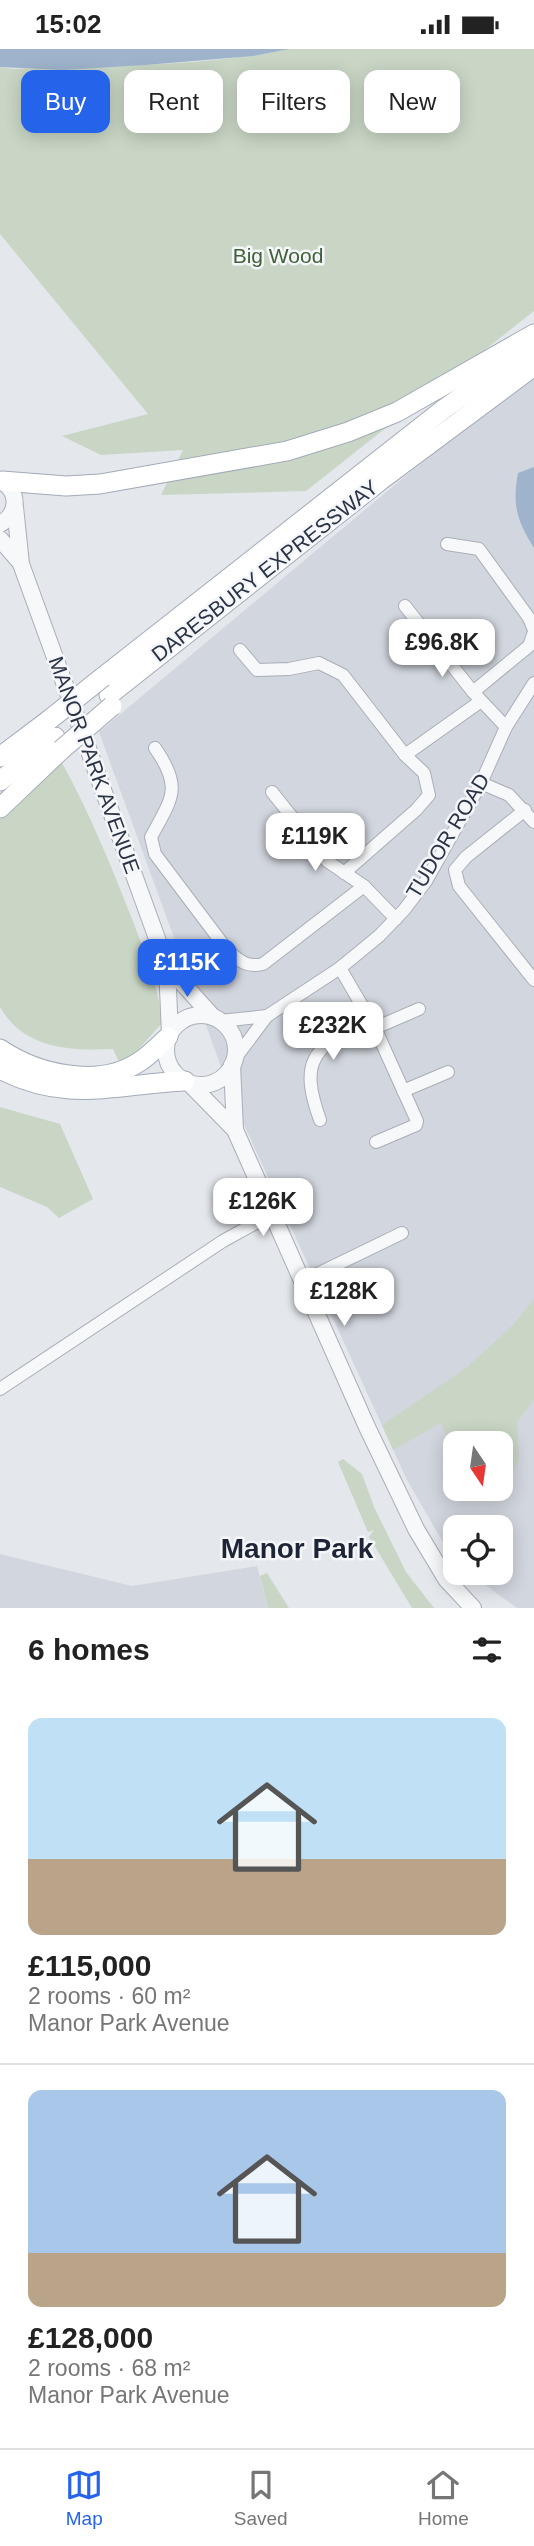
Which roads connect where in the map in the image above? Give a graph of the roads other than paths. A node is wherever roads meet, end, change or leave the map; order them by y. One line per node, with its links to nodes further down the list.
1 (534, 334): 4 (main road)
2 (534, 345): 14 (main road, DARESBURY EXPRESSWAY)
3 (534, 366): 14 (main road, DARESBURY EXPRESSWAY)
4 (1, 480): 5 (street)
5 (15, 507): 6 (street); 9 (street, MANOR PARK AVENUE)
6 (0, 524)
7 (0, 539): 9 (street, MANOR PARK AVENUE)
8 (447, 544): 11 (street)
9 (21, 564): 30 (street, MANOR PARK AVENUE)
10 (405, 606): 15 (street)
11 (534, 631): 15 (street)
12 (240, 650): 19 (street)
13 (534, 683): 16 (street, TUDOR ROAD)
14 (108, 693): 17 (main road, bridge); 17 (main road, DARESBURY EXPRESSWAY, bridge)
15 (477, 696): 16 (street); 19 (street)
16 (506, 727): 22 (street, TUDOR ROAD)
17 (55, 736): 20 (main road, DARESBURY EXPRESSWAY); 21 (main road, DARESBURY EXPRESSWAY); 24 (main road)
18 (155, 748): 28 (street)
19 (405, 755): 27 (street)
20 (0, 757)
21 (0, 781)
22 (481, 783): 25 (street); 29 (street, TUDOR ROAD)
23 (272, 792): 27 (street)
24 (0, 808)
25 (525, 810): 26 (street); 32 (street)
26 (534, 821)
27 (344, 873): 28 (street)
28 (364, 886): 29 (street)
29 (396, 919): 31 (street, TUDOR ROAD)
30 (167, 966): 36 (street, MANOR PARK AVENUE); 38 (street, MANOR PARK AVENUE)
31 (340, 968): 34 (street); 35 (street, TUDOR ROAD)
32 (534, 980)
33 (419, 1009): 37 (street)
34 (368, 1015): 37 (street); 45 (street)
35 (267, 1016): 36 (street, TUDOR ROAD); 40 (street, TUDOR ROAD)
36 (216, 1019): 38 (street); 40 (street)
37 (375, 1028): 44 (street)
38 (169, 1035): 39 (main road); 43 (street)
39 (0, 1049)
40 (233, 1063): 43 (street); 46 (street)
41 (0, 1069): 43 (main road)
42 (448, 1072): 44 (street)
43 (187, 1082): 46 (street)
44 (403, 1091): 47 (street)
45 (320, 1120)
46 (235, 1130): 48 (street)
47 (376, 1142)
48 (272, 1214): 50 (street); 51 (street)
49 (402, 1233): 50 (street)
50 (303, 1281): 52 (street)
51 (0, 1389)
52 (473, 1608)

